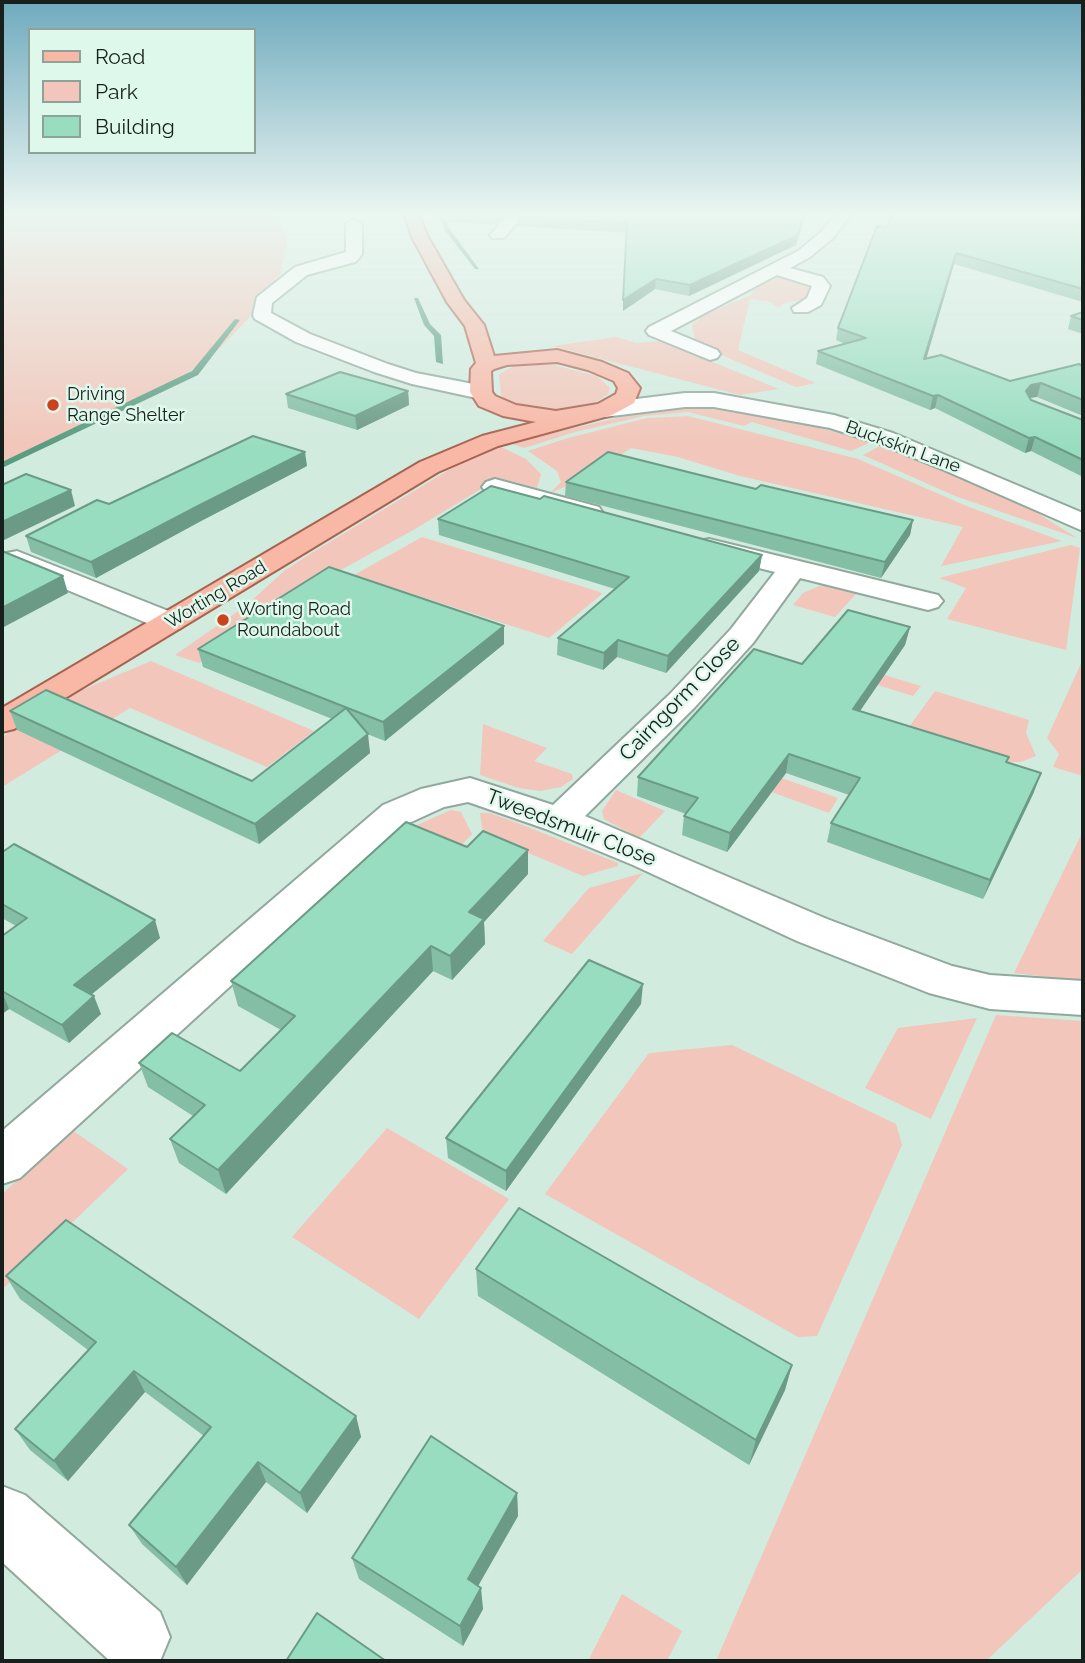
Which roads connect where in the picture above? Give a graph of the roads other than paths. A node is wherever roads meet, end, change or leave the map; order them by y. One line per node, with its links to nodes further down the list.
1 (276, 291): 11 (street)
2 (450, 291): 6 (main road)
3 (737, 291): 7 (street)
4 (819, 291): 5 (street)
5 (801, 308)
6 (474, 325): 8 (main road); 9 (main road)
7 (710, 354)
8 (557, 356): 9 (main road); 10 (main road)
9 (484, 367): 11 (street); 12 (main road)
10 (621, 377): 13 (street, Buckskin Lane); 14 (main road)
11 (412, 379): 12 (street)
12 (484, 397): 14 (main road); 15 (main road, Worting Road)
13 (714, 400): 14 (street, Buckskin Lane); 18 (street, Buckskin Lane)
14 (595, 412): 15 (main road, Worting Road)
15 (429, 467): 24 (main road, Worting Road)
16 (495, 486): 17 (street)
17 (612, 519)
18 (1083, 523)
19 (39, 535): 21 (street)
20 (687, 542): 22 (street)
21 (2, 553): 24 (street)
22 (792, 569): 23 (street); 26 (street, Cairngorm Close)
23 (928, 601)
24 (170, 622): 25 (main road, Worting Road)
25 (2, 722)
26 (559, 821): 27 (street, Tweedsmuir Close); 28 (street, Tweedsmuir Close)
27 (1083, 998)
28 (2, 1162)
29 (2, 1518): 30 (street)
30 (135, 1637)

